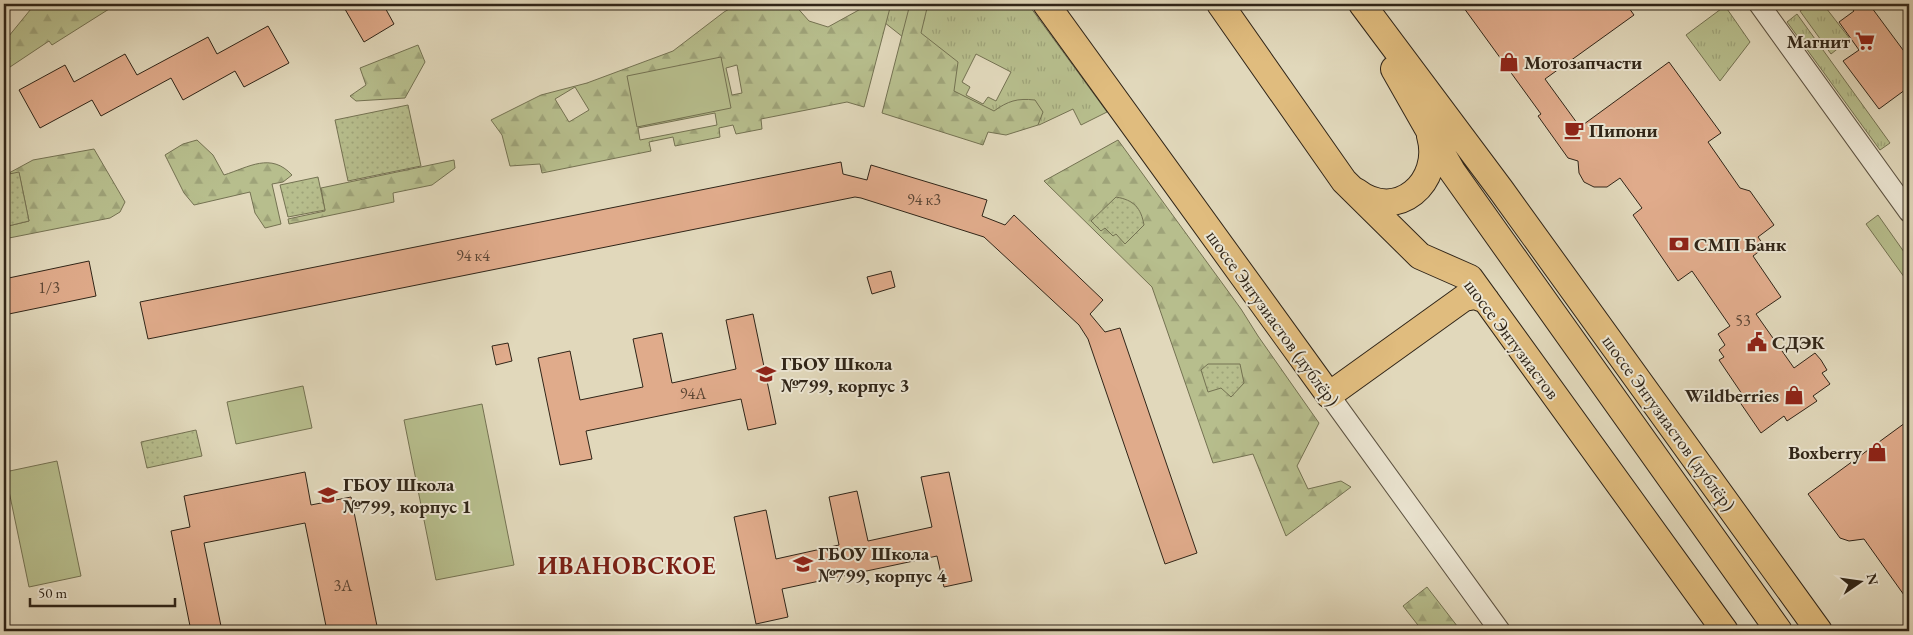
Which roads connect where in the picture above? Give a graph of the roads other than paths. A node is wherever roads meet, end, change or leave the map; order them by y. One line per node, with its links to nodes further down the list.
1 (1046, 4): 10 (main road, шоссе Энтузиастов (дублёр))
2 (1220, 4): 7 (main road, шоссе Энтузиастов)
3 (1358, 4): 6 (main road)
4 (1362, 4): 14 (main road, шоссе Энтузиастов (дублёр))
5 (1760, 4): 8 (street)
6 (1425, 126): 7 (main road); 13 (main road)
7 (1344, 181): 9 (main road, шоссе Энтузиастов)
8 (1909, 212)
9 (1474, 292): 10 (main road); 12 (main road, шоссе Энтузиастов)
10 (1329, 395): 11 (street, шоссе Энтузиастов (дублёр))
11 (1500, 631)
12 (1725, 631)
13 (1779, 631)
14 (1819, 631)

